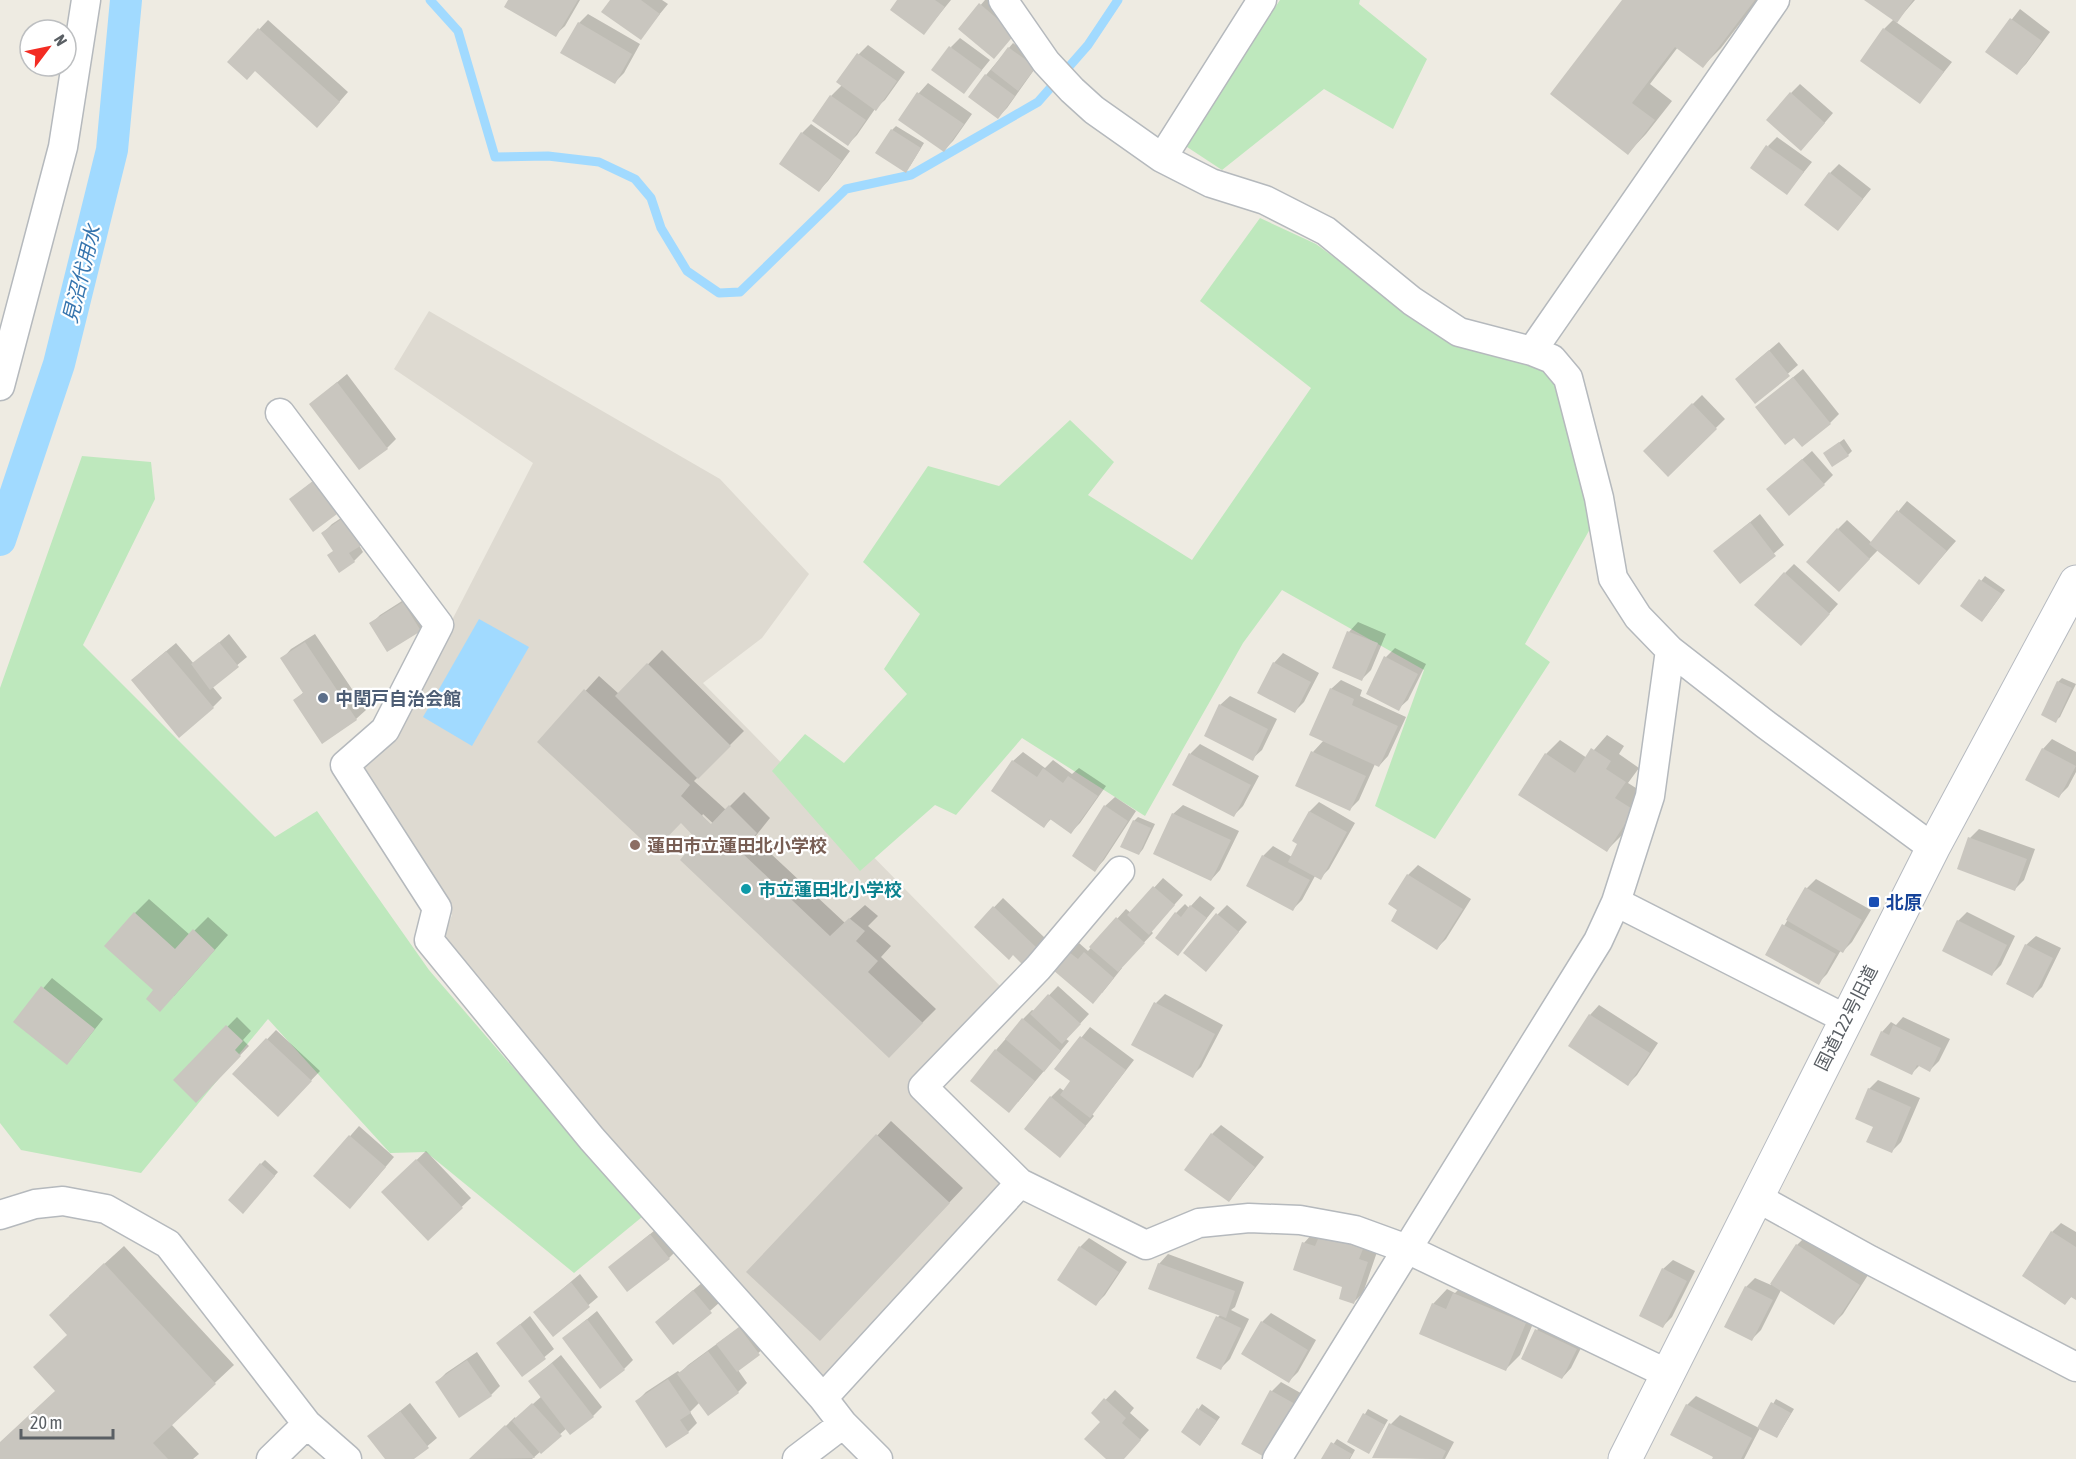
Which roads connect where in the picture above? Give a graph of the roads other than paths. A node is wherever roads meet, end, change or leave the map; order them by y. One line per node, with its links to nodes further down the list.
1 (86, 0): 7 (street)
2 (1003, 0): 5 (street)
3 (1262, 0): 5 (street)
4 (1775, 0): 6 (street)
5 (1162, 158): 6 (street)
6 (1532, 351): 10 (street)
7 (0, 386)
8 (280, 412): 21 (street)
9 (2076, 582): 11 (street, 国道122号旧道)
10 (1670, 650): 11 (street); 13 (street)
11 (1932, 848): 14 (street, 国道122号旧道)
12 (1120, 871): 15 (street)
13 (1616, 902): 14 (street); 18 (street)
14 (1846, 1019): 16 (street, 国道122号旧道)
15 (1020, 1183): 18 (street); 21 (street)
16 (1755, 1197): 19 (street); 20 (street, 国道122号旧道)
17 (0, 1215): 22 (street)
18 (1407, 1249): 20 (street); 28 (street)
19 (2076, 1367)
20 (1668, 1374): 29 (street, 国道122号旧道)
21 (823, 1398): 23 (street)
22 (307, 1424): 24 (street); 25 (street)
23 (843, 1424): 26 (street); 27 (street)
24 (271, 1459)
25 (346, 1459)
26 (797, 1459)
27 (878, 1459)
28 (1277, 1459)
29 (1625, 1459)

